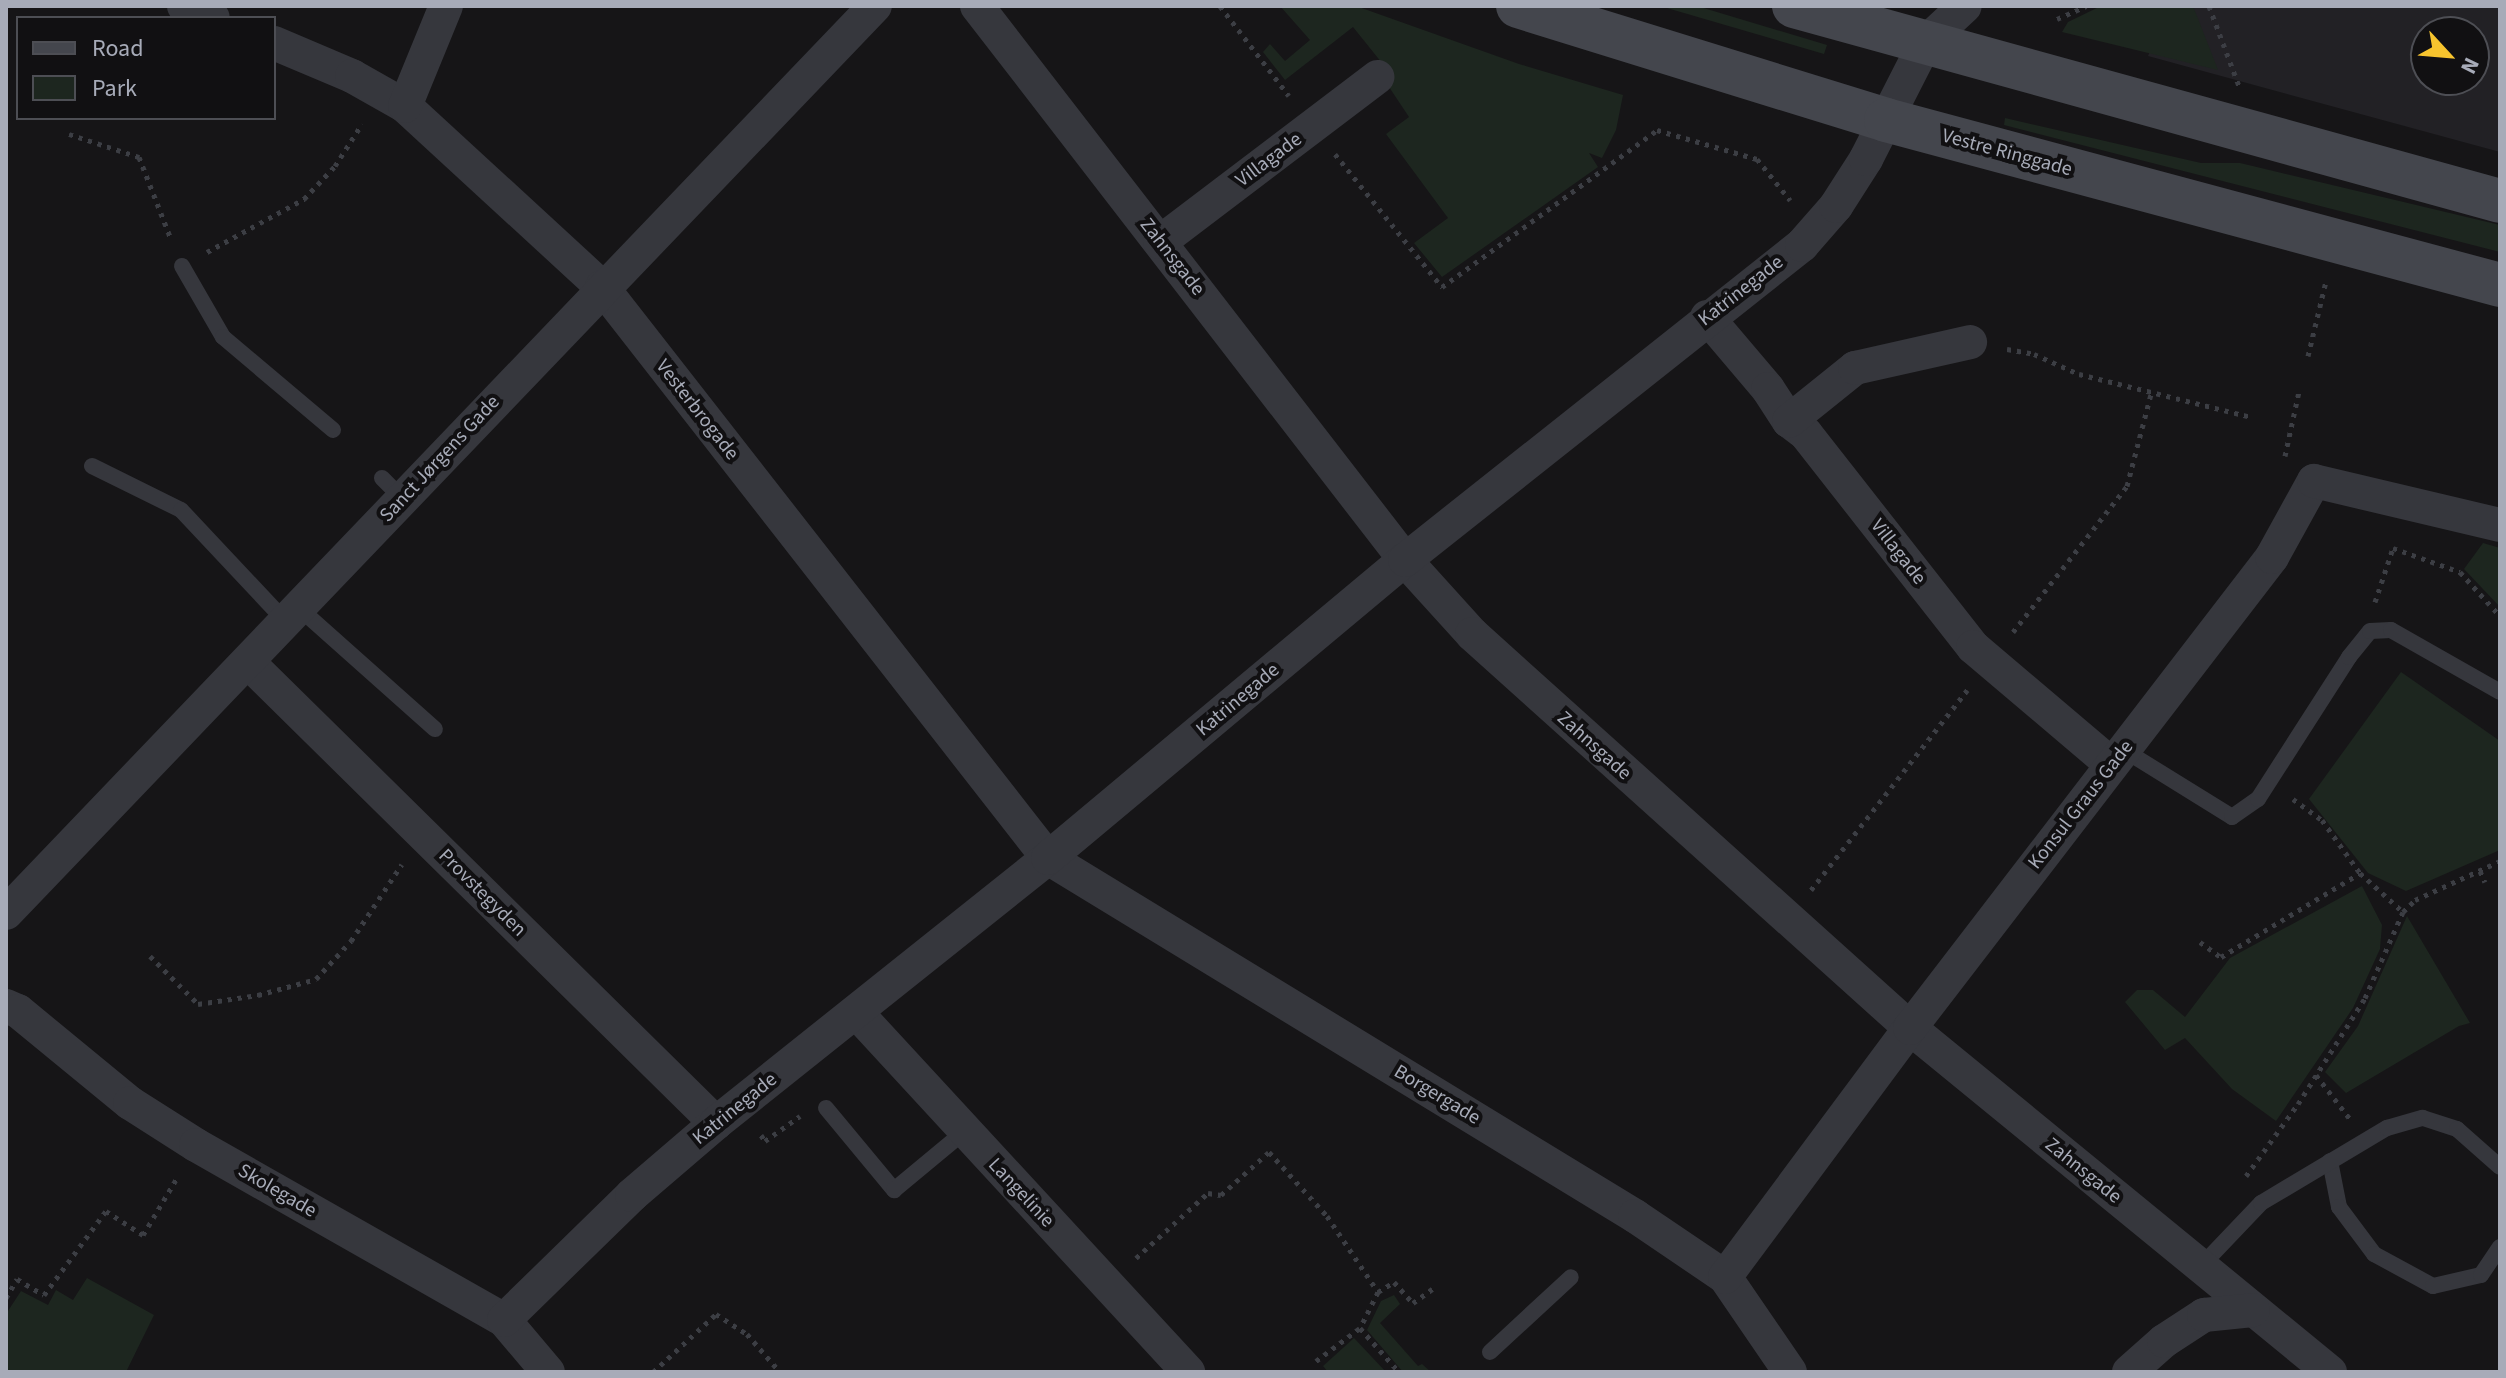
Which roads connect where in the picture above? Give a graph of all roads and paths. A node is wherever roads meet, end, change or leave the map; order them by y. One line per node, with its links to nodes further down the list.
1 (184, 6): 11 (street)
2 (446, 6): 16 (street)
3 (875, 6): 27 (street, Sanct Jørgens Gade)
4 (977, 6): 24 (street, Zahnsgade)
5 (1220, 6): 18 (path)
6 (1518, 6): 17 (main road, Vestre Ringgade)
7 (1794, 6): 13 (main road)
8 (1965, 6): 13 (street)
9 (2086, 6): 12 (path)
10 (2209, 6): 20 (path)
11 (208, 16)
12 (2057, 19)
13 (1925, 43): 17 (street, Katrinegade); 20 (main road)
14 (276, 44): 16 (street, Vesterbrogade)
15 (1377, 77): 18 (street, Villagade)
16 (393, 99): 25 (path); 27 (street, Vesterbrogade)
17 (1886, 120): 22 (street, Katrinegade); 23 (main road, Vestre Ringgade)
18 (1313, 127): 22 (path); 24 (street, Villagade)
19 (69, 134): 25 (path)
20 (2258, 135): 21 (main road)
21 (2500, 201)
22 (1815, 232): 28 (street, Katrinegade)
23 (2336, 241): 26 (main road, Vestre Ringgade); 30 (path)
24 (1160, 242): 38 (street, Zahnsgade)
25 (182, 266): 34 (lane)
26 (2500, 285)
27 (602, 287): 39 (street, Sanct Jørgens Gade); 47 (street, Vesterbrogade)
28 (1707, 317): 33 (street, Villagade); 38 (street, Katrinegade)
29 (1970, 342): 32 (path); 33 (street)
30 (2308, 356)
31 (2299, 391): 35 (path)
32 (2251, 417)
33 (1789, 421): 45 (street, Villagade)
34 (333, 430)
35 (2289, 440)
36 (92, 466): 39 (lane)
37 (2500, 525): 45 (street, Konsul Graus Gade)
38 (1405, 560): 47 (street, Katrinegade); 59 (street, Zahnsgade)
39 (293, 615): 42 (street, Sanct Jørgens Gade); 44 (lane)
40 (2500, 616): 41 (path)
41 (2370, 631): 43 (lane); 46 (lane)
42 (248, 662): 54 (street, Sanct Jørgens Gade); 62 (street, Provstegyden)
43 (2500, 692)
44 (435, 729)
45 (2118, 757): 46 (lane); 59 (street, Konsul Graus Gade)
46 (2269, 781): 50 (path)
47 (1048, 858): 58 (street, Katrinegade); 72 (street, Borgergade)
48 (2500, 861): 49 (path)
49 (2480, 871): 51 (path); 53 (path)
50 (2360, 873): 53 (path); 55 (path)
51 (2485, 882)
52 (380, 899): 56 (path)
53 (2403, 912): 60 (path)
54 (6, 913)
55 (2200, 942)
56 (150, 956)
57 (6, 1006): 78 (street, Skolegade)
58 (856, 1012): 62 (street, Katrinegade); 63 (street, Langelinie)
59 (1910, 1028): 70 (street, Zahnsgade); 72 (street, Konsul Graus Gade)
60 (2316, 1075): 64 (path); 67 (path)
61 (826, 1108): 63 (lane)
62 (716, 1123): 78 (street, Katrinegade)
63 (965, 1131): 73 (street, Langelinie)
64 (2366, 1140): 65 (lane); 66 (lane)
65 (2330, 1161): 67 (lane); 69 (lane)
66 (2500, 1167)
67 (2261, 1203): 70 (lane)
68 (160, 1208): 76 (path)
69 (2500, 1247)
70 (2202, 1265): 77 (street, Zahnsgade)
71 (1571, 1277): 80 (lane)
72 (1725, 1277): 87 (street, Borgergade)
73 (1107, 1285): 75 (path); 85 (street, Langelinie)
74 (1432, 1289): 75 (path)
75 (1378, 1292): 79 (path)
76 (6, 1298)
77 (2253, 1310): 88 (street); 89 (street, Zahnsgade)
78 (504, 1320): 82 (street, Skolegade)
79 (1360, 1328): 81 (path); 86 (path)
80 (1490, 1352)
81 (1316, 1361)
82 (548, 1372)
83 (653, 1372): 84 (path)
84 (780, 1372)
85 (1188, 1372)
86 (1399, 1372)
87 (1790, 1372)
88 (2129, 1372)
89 (2330, 1372)

